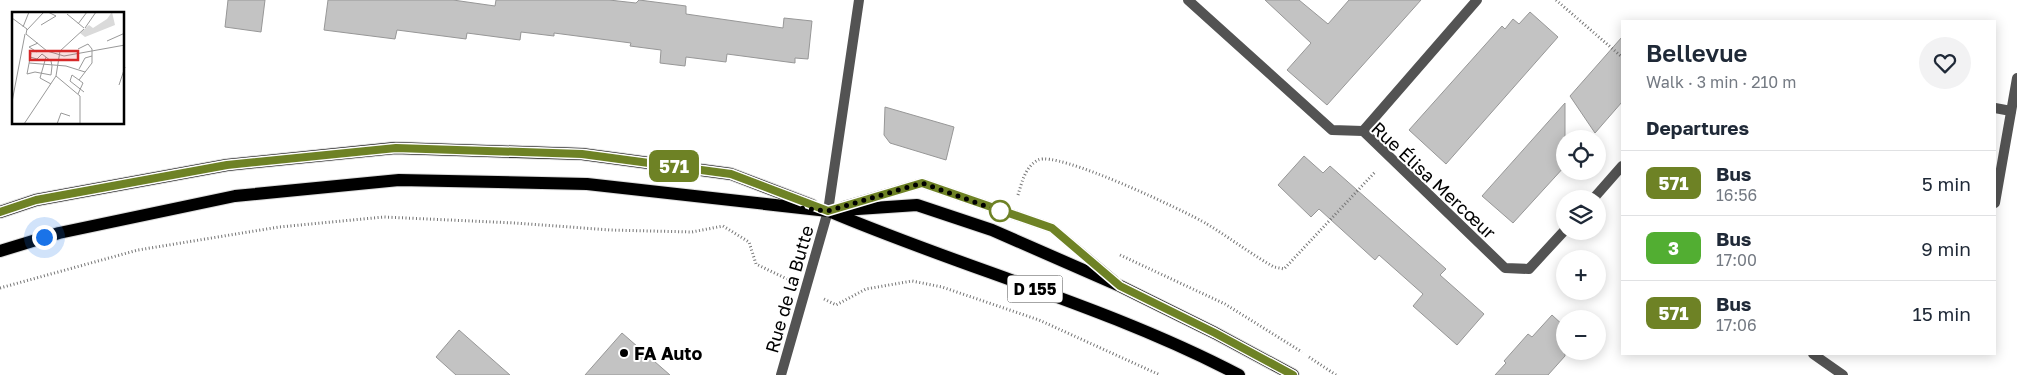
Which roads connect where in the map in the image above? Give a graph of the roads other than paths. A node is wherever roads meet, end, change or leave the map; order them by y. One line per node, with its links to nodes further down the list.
1 (859, 0): 11 (street, Rue de la Butte)
2 (1188, 0): 7 (street, Rue Élisa Mercœur)
3 (1477, 0): 7 (street)
4 (2017, 78): 6 (street)
5 (1996, 108): 6 (street)
6 (2011, 111): 10 (street)
7 (1364, 131): 13 (street, Rue Élisa Mercœur)
8 (1621, 167): 9 (street)
9 (1601, 190)
10 (1996, 197)
11 (828, 211): 12 (main road, D 155); 14 (main road, D 155); 15 (main road, D 155); 15 (street); 17 (street, Rue de la Butte); 18 (main road, D 155)
12 (0, 212)
13 (1556, 240)
14 (0, 251)
15 (1120, 286): 19 (main road, D 155)
16 (1814, 355): 20 (street)
17 (781, 375)
18 (1239, 375)
19 (1293, 375)
20 (1843, 375)

